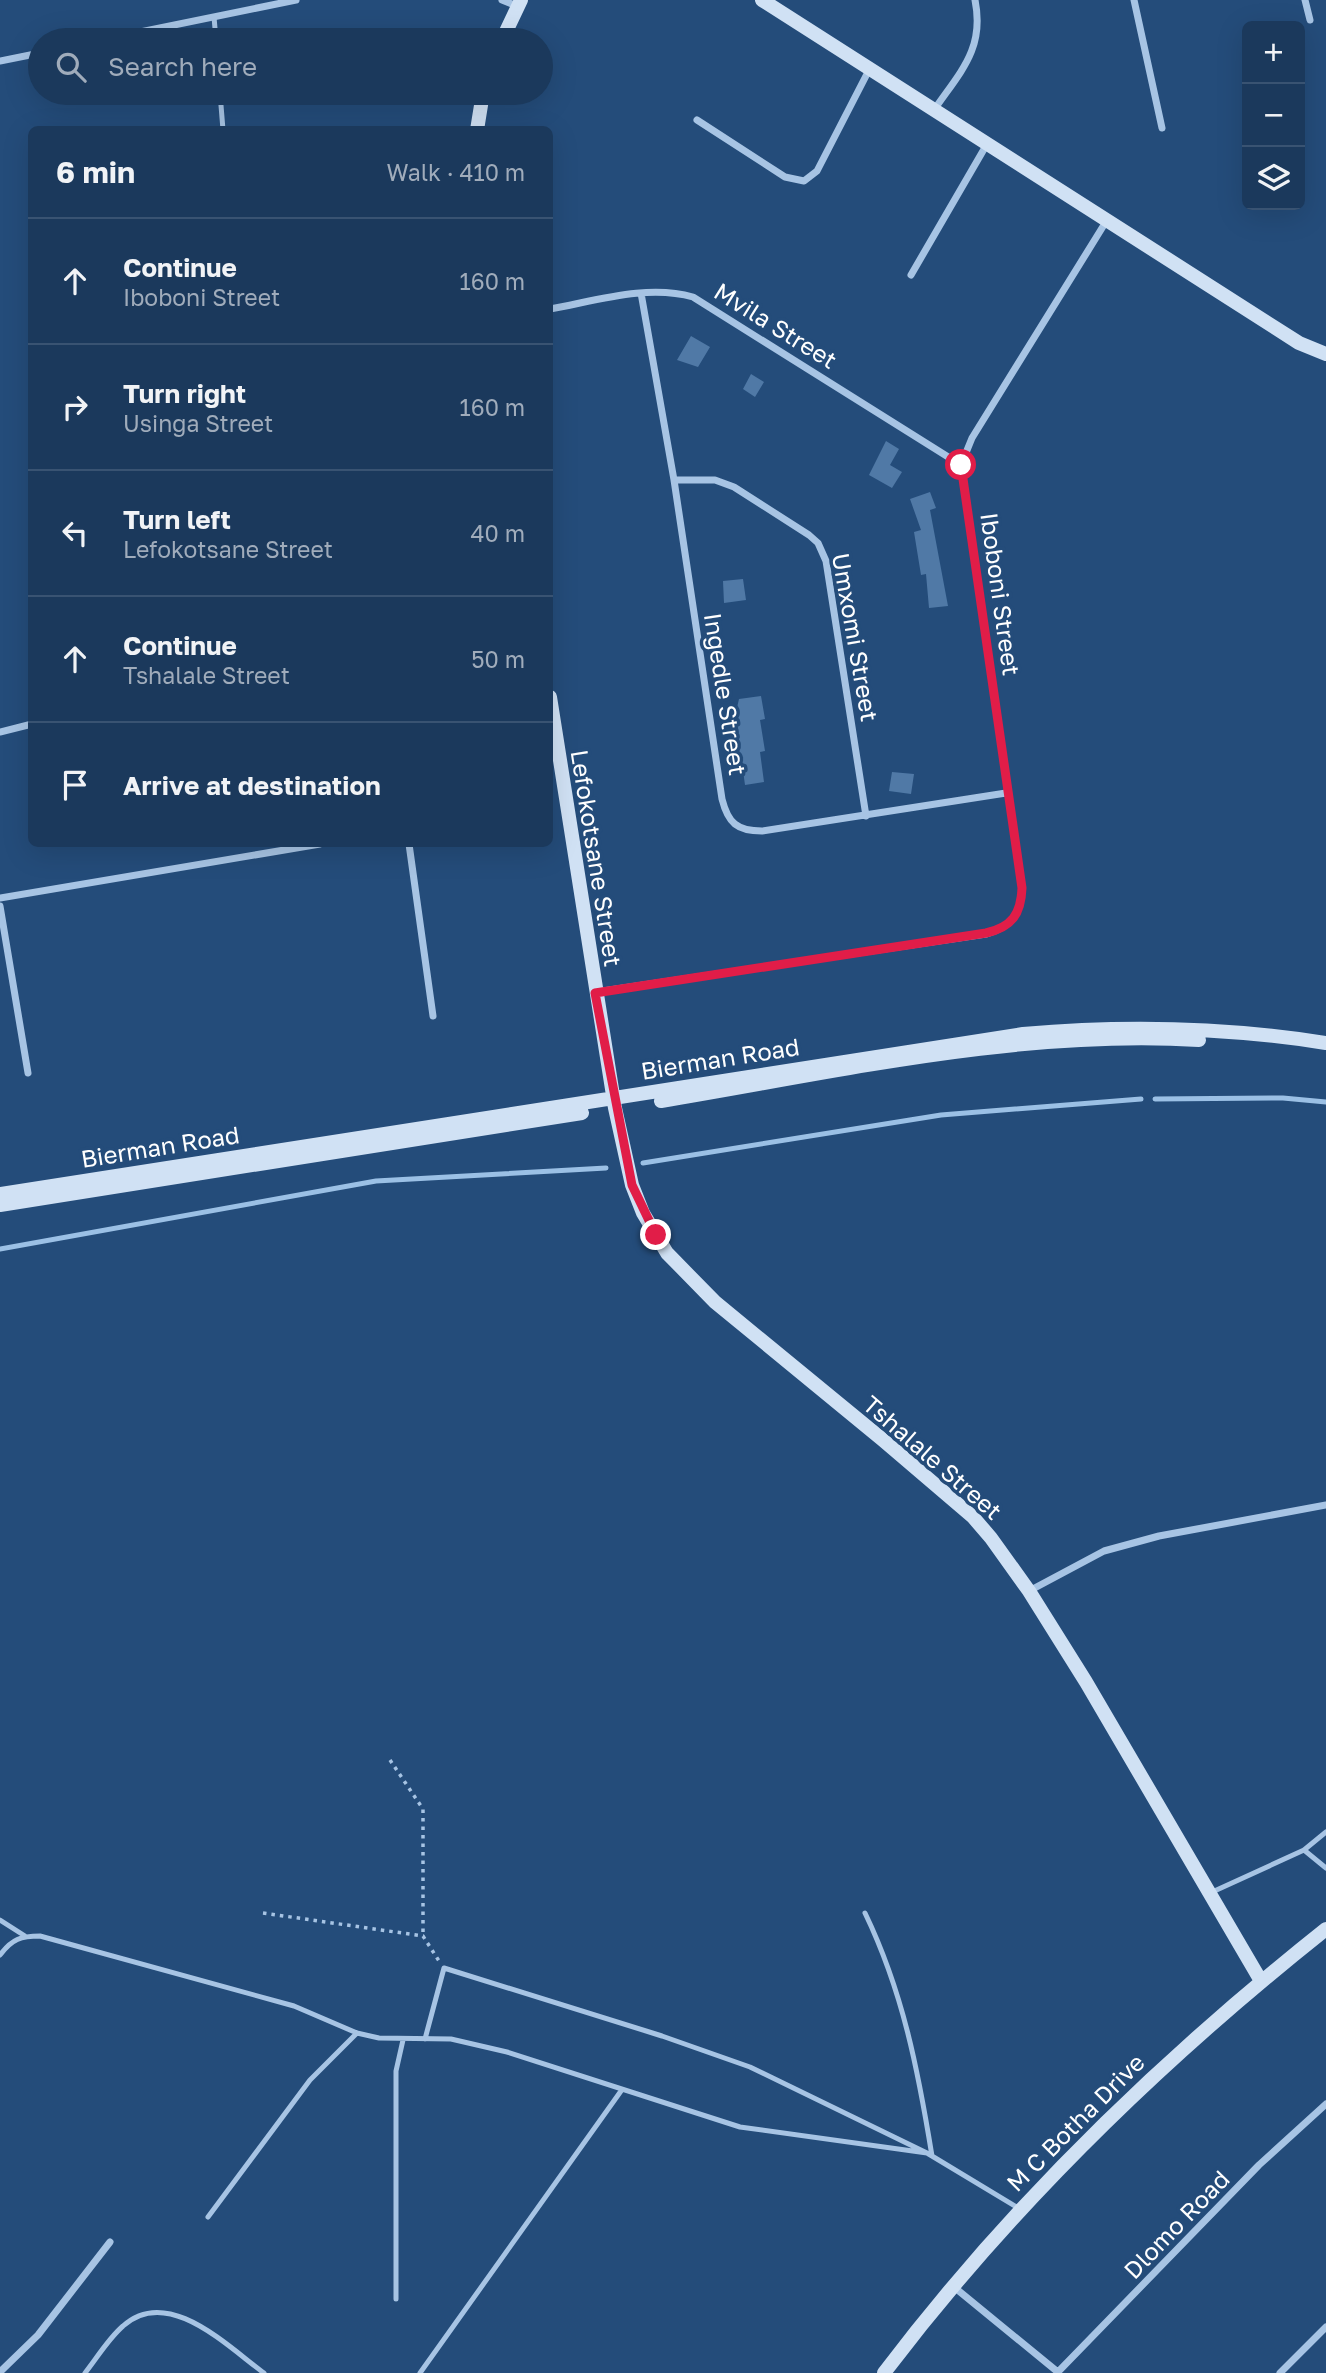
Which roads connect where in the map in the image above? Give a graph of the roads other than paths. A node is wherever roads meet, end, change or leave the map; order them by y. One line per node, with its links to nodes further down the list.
1 (296, 0): 8 (street)
2 (502, 0): 7 (street)
3 (762, 0): 15 (street)
4 (975, 0): 18 (street)
5 (1134, 0): 22 (street)
6 (1305, 0): 9 (street)
7 (519, 3): 12 (street)
8 (214, 17): 10 (street); 11 (lane)
9 (1310, 20)
10 (160, 28)
11 (215, 28)
12 (508, 28)
13 (28, 55): 14 (street)
14 (0, 61)
15 (869, 70): 18 (street); 19 (street)
16 (221, 105): 20 (lane)
17 (481, 105): 21 (street)
18 (934, 110): 23 (street)
19 (697, 120)
20 (223, 126)
21 (478, 126)
22 (1162, 128)
23 (988, 144): 24 (street); 25 (street)
24 (1107, 220): 28 (street); 29 (street)
25 (911, 275)
26 (640, 293): 27 (street, Mvila Street); 29 (street, Mvila Street); 30 (street, Ingedle Street)
27 (553, 308)
28 (1326, 354)
29 (961, 465): 34 (street, Iboboni Street)
30 (674, 480): 35 (street, Umxomi Street); 35 (street, Ingedle Street)
31 (553, 717): 40 (street, Lefokotsane Street)
32 (28, 725): 33 (street)
33 (0, 732)
34 (1006, 793): 35 (street, Ingedle Street); 40 (street, Iboboni Street)
35 (866, 816)
36 (302, 847): 38 (street)
37 (410, 847): 41 (street)
38 (0, 898)
39 (0, 906): 44 (street)
40 (595, 993): 45 (street, Lefokotsane Street)
41 (433, 1017)
42 (1326, 1043): 45 (street, Bierman Road)
43 (1326, 1052): 45 (street, Bierman Road)
44 (28, 1073)
45 (615, 1103): 46 (street, Bierman Road); 47 (street, Bierman Road); 49 (street, Tshalale Street)
46 (0, 1194)
47 (0, 1205)
48 (1326, 1505): 49 (street)
49 (1029, 1591): 53 (street, Tshalale Street)
50 (1326, 1832): 51 (lane)
51 (1304, 1850): 52 (lane); 53 (lane)
52 (1326, 1868)
53 (1210, 1893): 59 (street, Tshalale Street)
54 (865, 1913): 65 (lane)
55 (0, 1920): 57 (lane)
56 (1326, 1929): 59 (street, M C Botha Drive)
57 (25, 1936): 58 (lane); 60 (lane)
58 (0, 1955)
59 (1261, 1980): 66 (street, M C Botha Drive)
60 (357, 2033): 62 (lane); 67 (lane)
61 (425, 2039): 62 (lane); 63 (lane); 65 (lane)
62 (403, 2040): 70 (lane)
63 (621, 2091): 65 (lane); 75 (lane)
64 (1326, 2104): 77 (street, Dlomo Road)
65 (930, 2154): 66 (lane)
66 (1020, 2209): 69 (street, M C Botha Drive)
67 (208, 2217)
68 (110, 2242): 72 (street)
69 (953, 2286): 76 (street, M C Botha Drive); 77 (street)
70 (396, 2299)
71 (1326, 2327): 78 (street)
72 (0, 2372)
73 (85, 2373): 74 (lane)
74 (264, 2373)
75 (420, 2373)
76 (884, 2373)
77 (1058, 2373)
78 (1280, 2373)

